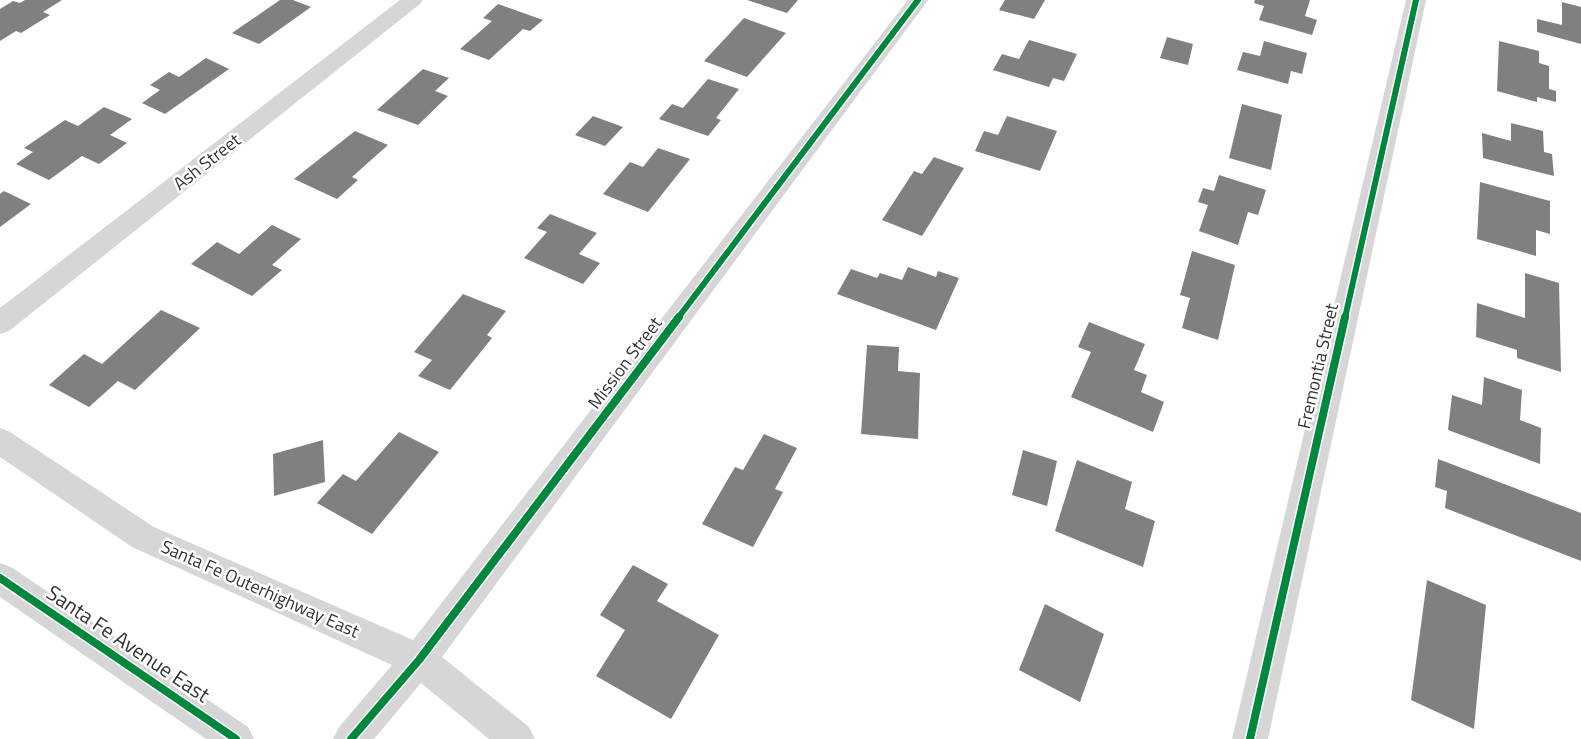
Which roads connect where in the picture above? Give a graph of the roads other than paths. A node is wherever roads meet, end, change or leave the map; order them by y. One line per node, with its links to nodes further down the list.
1 (413, 0): 4 (street, Ash Street)
2 (918, 0): 7 (street, Mission Street)
3 (1416, 0): 11 (street, Fremontia Street)
4 (0, 323)
5 (0, 441): 7 (street, Santa Fe Outerhighway East)
6 (0, 578): 8 (street, Santa Fe Avenue East)
7 (419, 660): 9 (street, Mission Street); 10 (street, Santa Fe Outerhighway East)
8 (236, 739)
9 (351, 739)
10 (517, 739)
11 (1250, 739)

